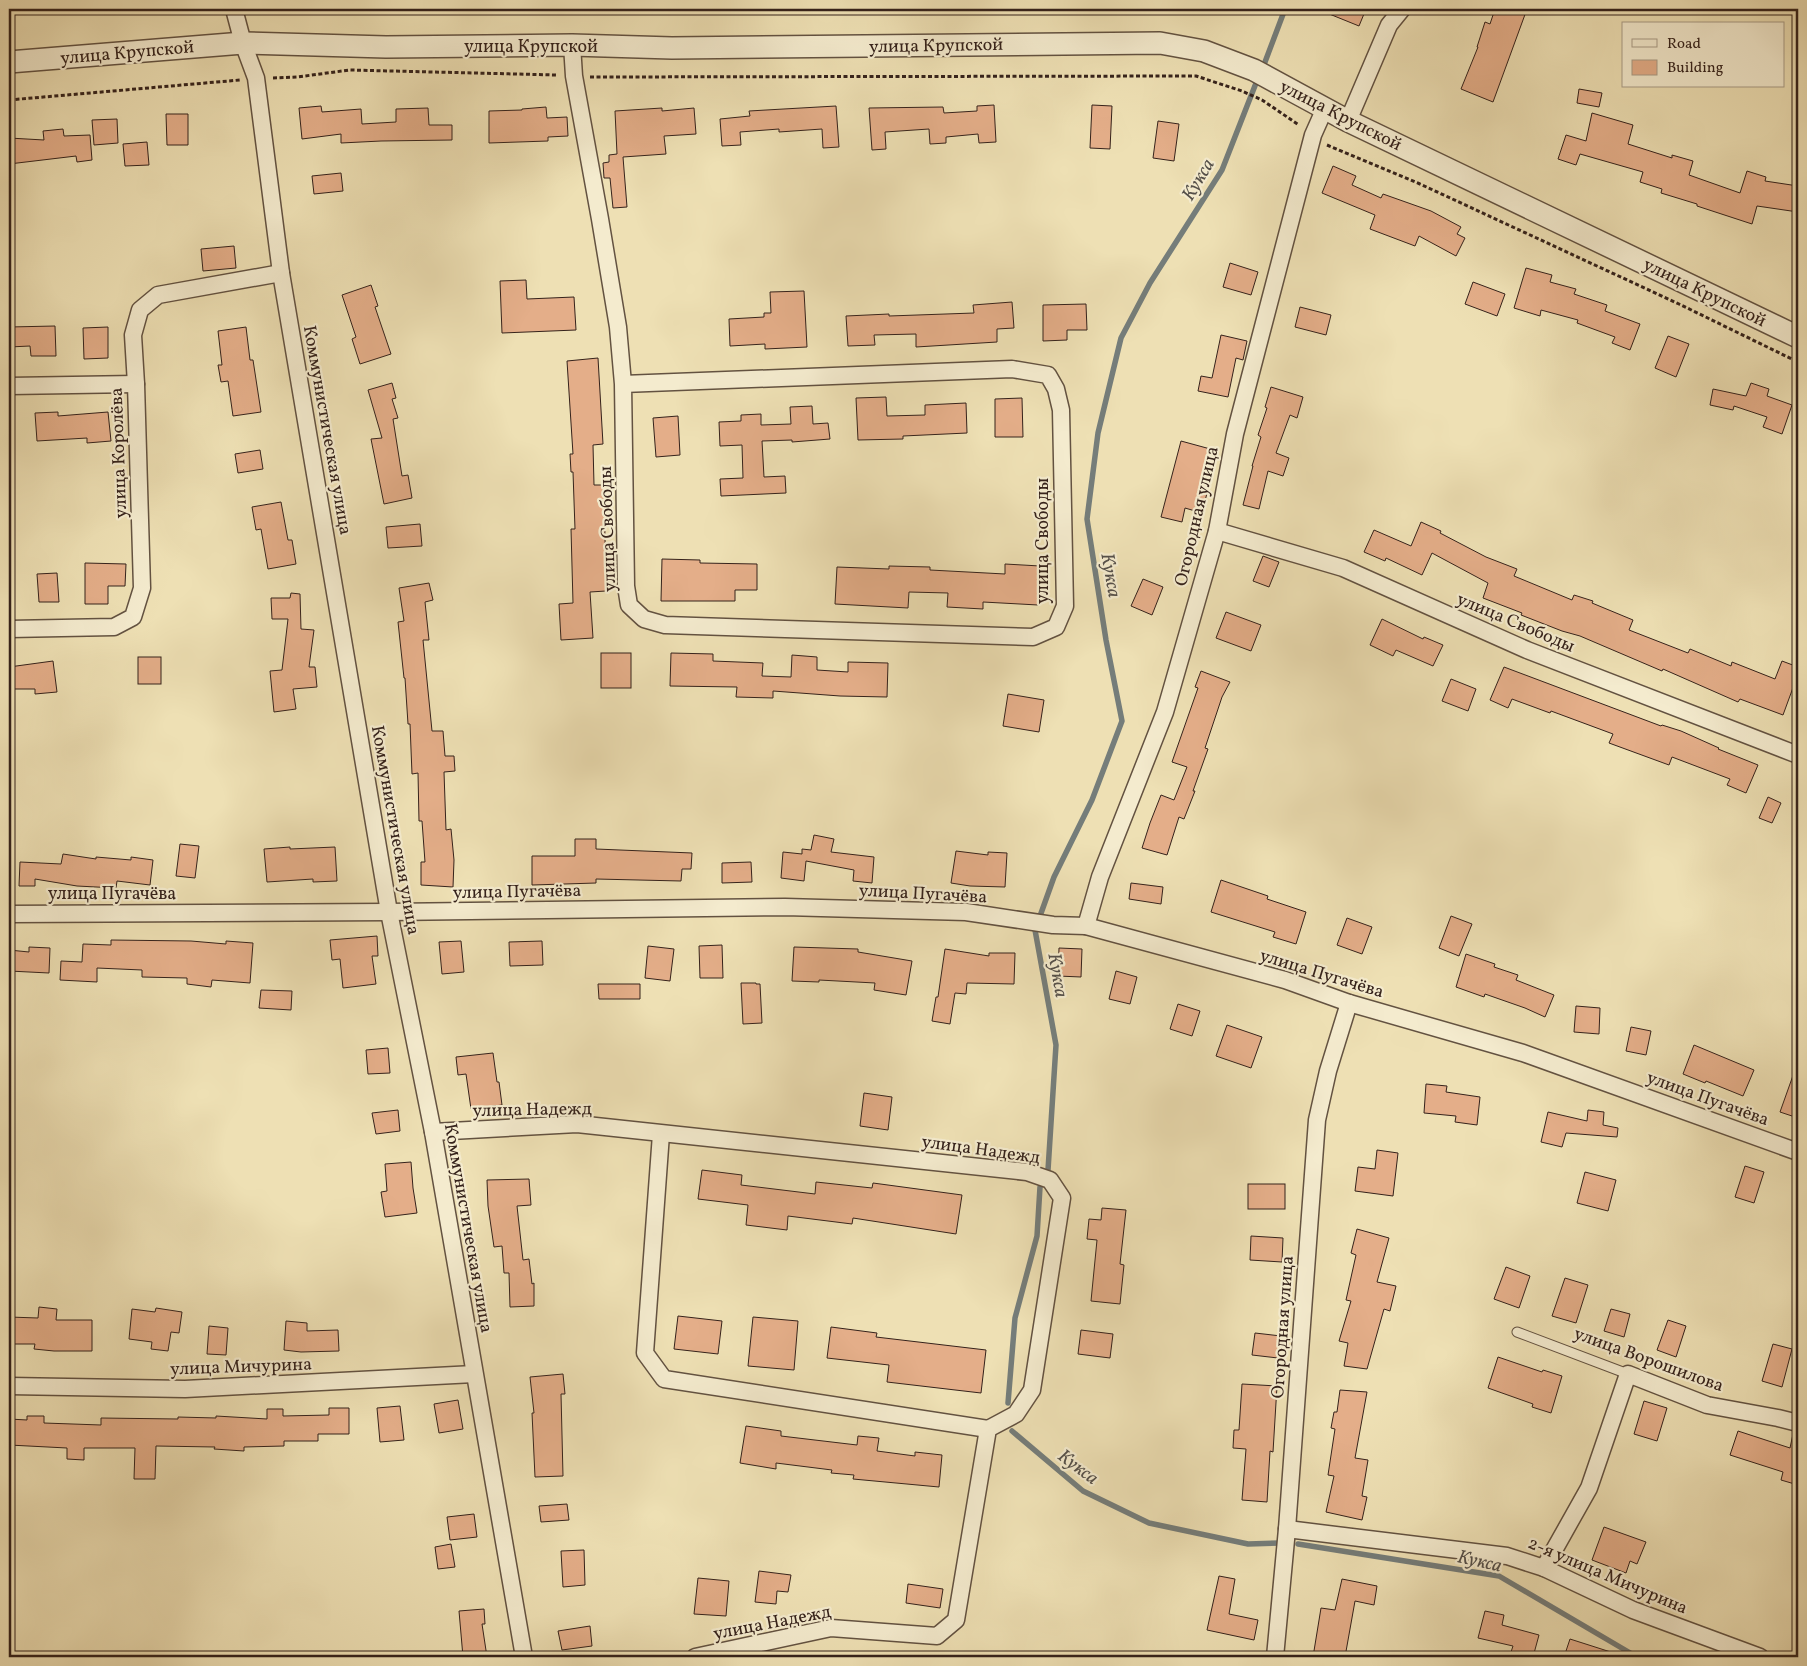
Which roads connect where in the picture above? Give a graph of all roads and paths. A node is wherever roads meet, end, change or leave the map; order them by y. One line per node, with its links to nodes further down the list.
1 (234, 9): 3 (street, Коммунистическая улица)
2 (1402, 9): 10 (street)
3 (243, 43): 4 (street, улица Крупской); 5 (street, улица Крупской); 7 (street, Коммунистическая улица)
4 (572, 45): 6 (street, улица Свободы); 9 (street, улица Крупской)
5 (9, 62)
6 (574, 76): 7 (path); 11 (path); 16 (street, улица Свободы)
7 (256, 78): 8 (path); 12 (street, Коммунистическая улица)
8 (9, 100)
9 (1325, 108): 10 (street, улица Крупской); 11 (street, Огородная улица)
10 (1348, 120): 13 (street, улица Крупской)
11 (1313, 134): 14 (path); 18 (street, Огородная улица)
12 (281, 273): 15 (street, улица Королёва); 21 (street, Коммунистическая улица)
13 (1798, 337)
14 (1798, 362)
15 (136, 384): 17 (street); 19 (street, улица Королёва)
16 (623, 384): 16 (street, улица Свободы)
17 (9, 386)
18 (1217, 531): 20 (street, улица Свободы); 23 (street, Огородная улица)
19 (9, 629)
20 (1798, 755)
21 (389, 912): 22 (street, улица Пугачёва); 23 (street, улица Пугачёва); 25 (street, Коммунистическая улица)
22 (9, 914)
23 (1086, 926): 24 (street, улица Пугачёва)
24 (1349, 1003): 27 (street, улица Пугачёва); 34 (street, Огородная улица)
25 (433, 1132): 26 (street, улица Надежд); 29 (street, Коммунистическая улица)
26 (661, 1134): 33 (street); 33 (street, улица Надежд)
27 (1798, 1152)
28 (1517, 1332): 30 (lane, улица Ворошилова)
29 (474, 1374): 31 (street, улица Мичурина); 36 (street, Коммунистическая улица)
30 (1628, 1374): 32 (street, улица Ворошилова); 35 (street)
31 (9, 1386)
32 (1798, 1424)
33 (988, 1428): 37 (street, улица Надежд)
34 (1287, 1529): 35 (street, 2-я улица Мичурина); 38 (street, Огородная улица)
35 (1544, 1568): 39 (street, 2-я улица Мичурина)
36 (524, 1657)
37 (695, 1657)
38 (1275, 1657)
39 (1760, 1657)

